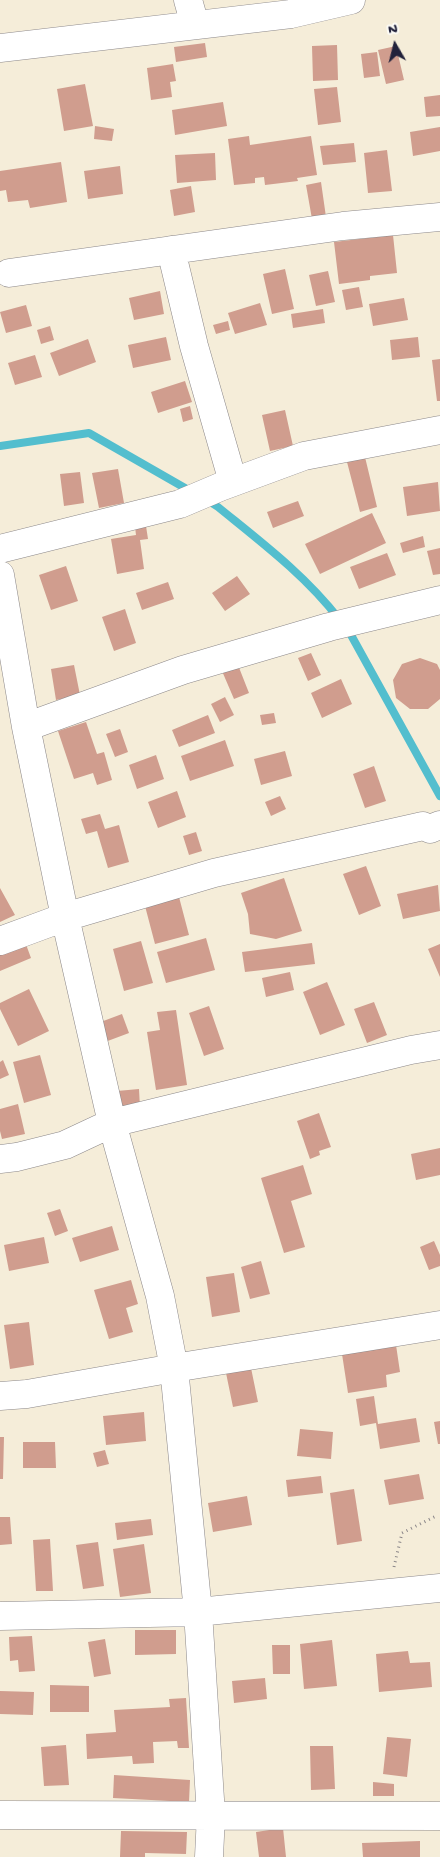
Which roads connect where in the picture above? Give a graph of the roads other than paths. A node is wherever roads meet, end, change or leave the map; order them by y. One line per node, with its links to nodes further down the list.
1 (351, 0): 2 (street)
2 (192, 13): 3 (street)
3 (0, 48)
4 (440, 217): 5 (street)
5 (172, 250): 6 (street); 8 (street)
6 (9, 273)
7 (440, 430): 8 (street)
8 (233, 482): 9 (street)
9 (0, 549)
10 (0, 575): 12 (street)
11 (440, 600): 12 (street)
12 (26, 727): 14 (street)
13 (435, 827): 14 (street)
14 (65, 917): 15 (street); 17 (street)
15 (0, 941)
16 (440, 1045): 17 (street)
17 (112, 1123): 18 (street); 20 (street)
18 (0, 1159)
19 (440, 1325): 20 (street)
20 (174, 1368): 21 (street); 23 (street)
21 (0, 1396)
22 (440, 1588): 23 (street)
23 (198, 1612): 24 (street); 26 (street)
24 (0, 1616)
25 (0, 1815): 26 (street)
26 (211, 1815): 27 (street); 28 (street)
27 (440, 1816)
28 (209, 1857)

